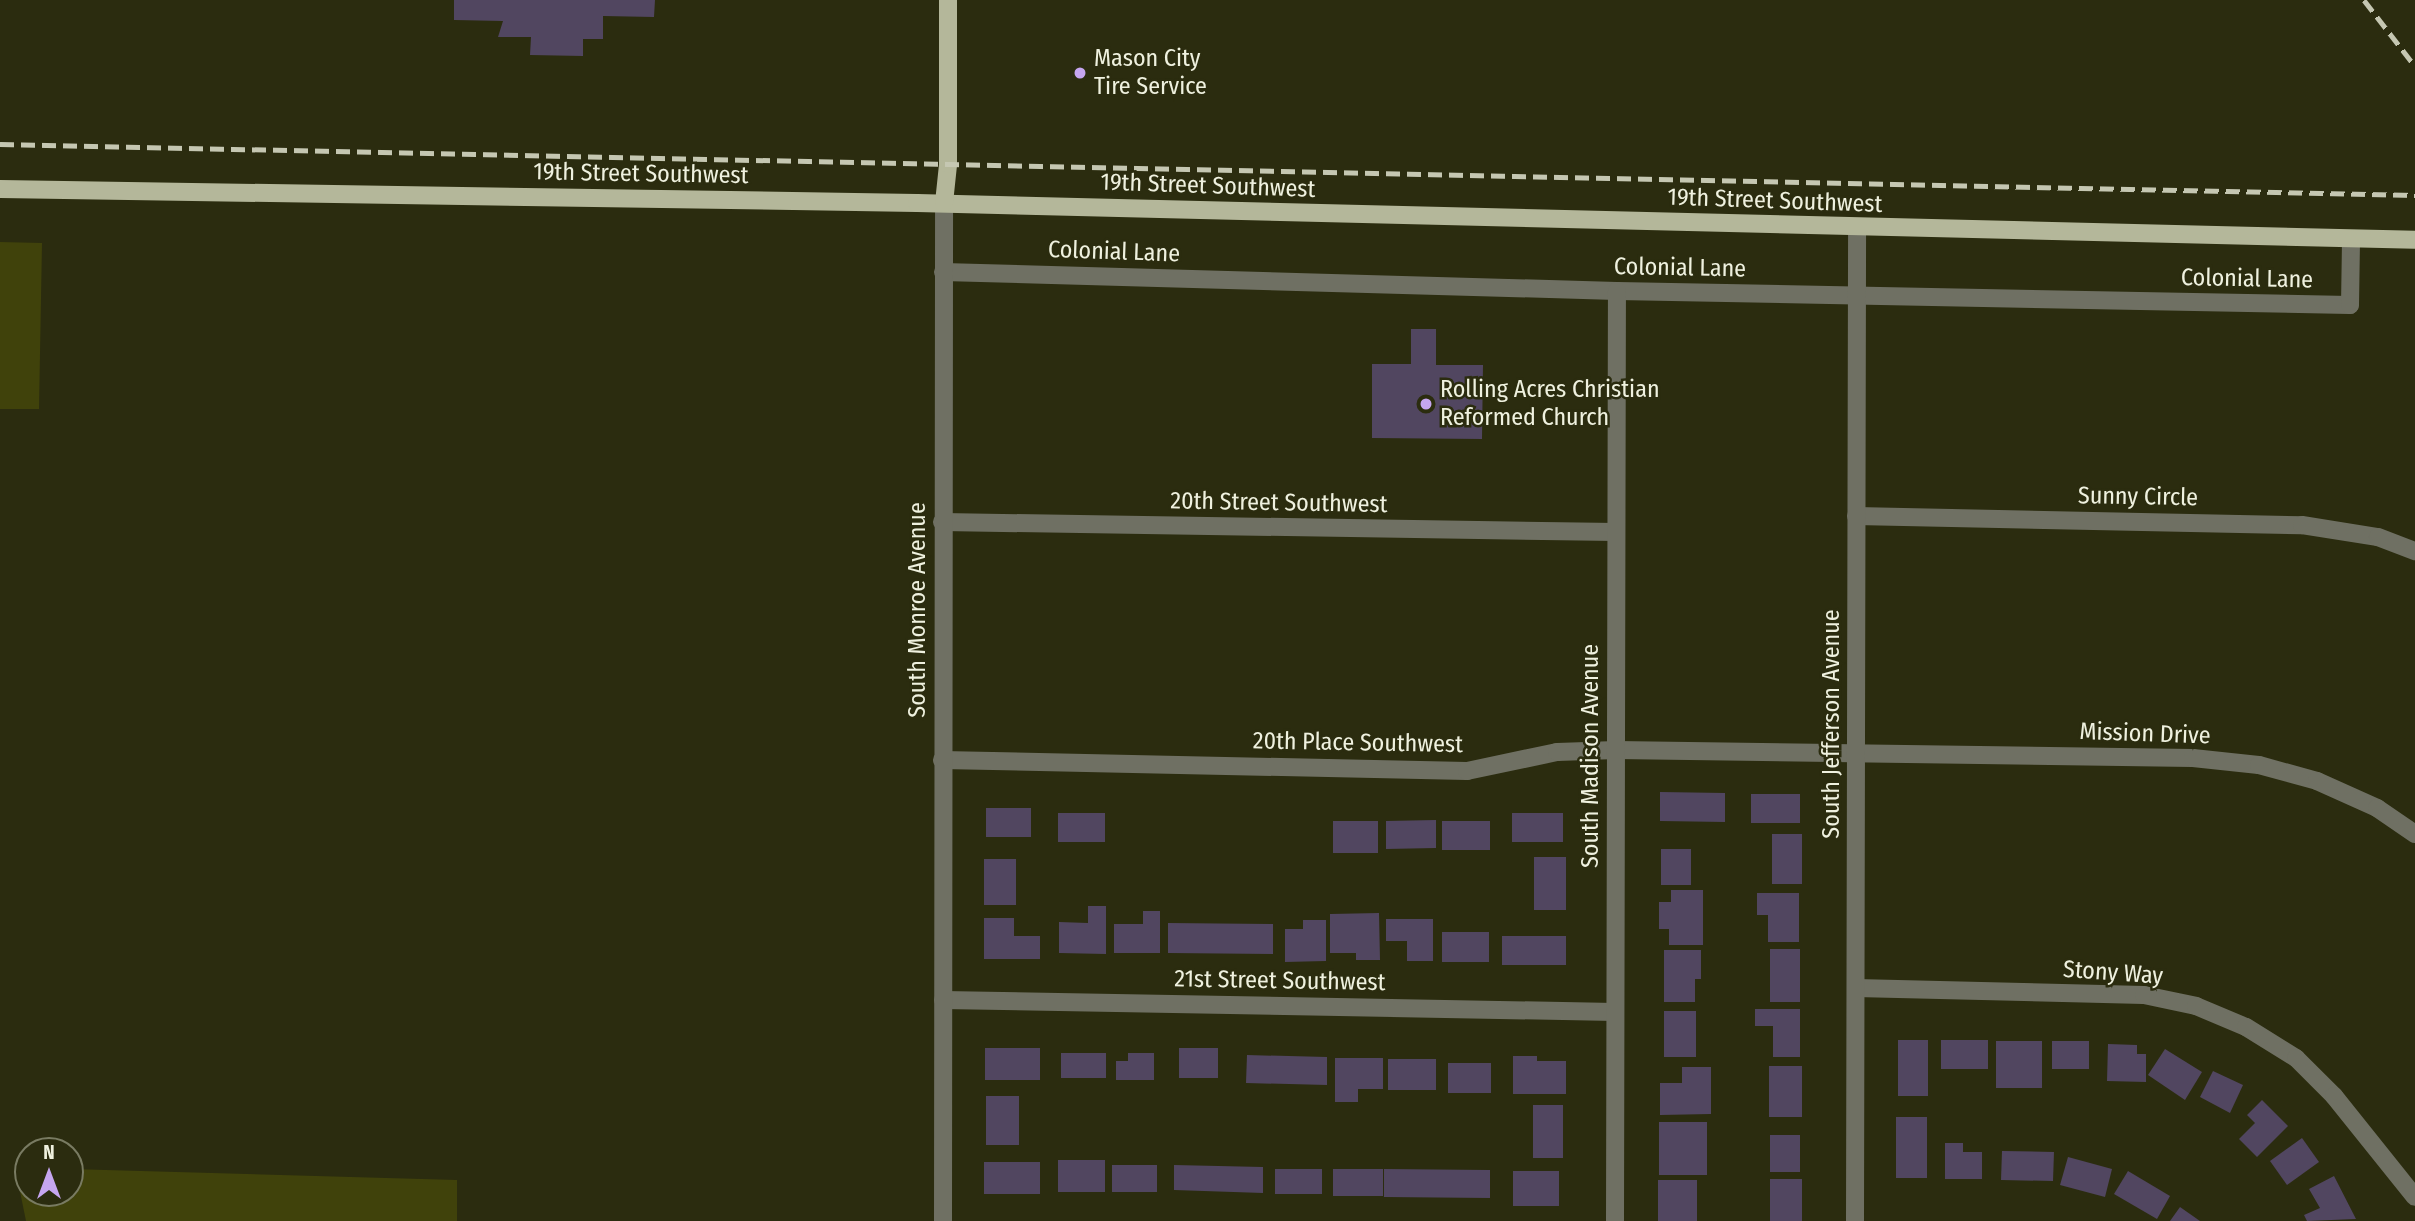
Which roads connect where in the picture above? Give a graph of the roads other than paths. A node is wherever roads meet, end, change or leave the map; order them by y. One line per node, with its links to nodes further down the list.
1 (948, 0): 3 (main road, South Monroe Avenue)
2 (0, 189): 3 (main road, 19th Street Southwest)
3 (944, 203): 4 (main road, 19th Street Southwest); 7 (street, South Monroe Avenue)
4 (1857, 228): 5 (main road, 19th Street Southwest); 9 (street, South Jefferson Avenue)
5 (2351, 239): 6 (main road, 19th Street Southwest); 9 (street, Colonial Lane)
6 (2415, 240)
7 (943, 272): 8 (street, Colonial Lane); 11 (street, South Monroe Avenue)
8 (1617, 291): 9 (street, Colonial Lane); 12 (street, South Madison Avenue)
9 (1857, 296): 10 (street, South Jefferson Avenue)
10 (1856, 516): 13 (street, Sunny Circle); 15 (street, South Jefferson Avenue)
11 (942, 522): 12 (street, 20th Street Southwest); 16 (street, South Monroe Avenue)
12 (1616, 532): 14 (street, South Madison Avenue)
13 (2415, 551)
14 (1616, 750): 15 (street, 20th Place Southwest); 16 (street, 20th Place Southwest); 20 (street, South Madison Avenue)
15 (1856, 752): 17 (street, Mission Drive); 18 (street, South Jefferson Avenue)
16 (942, 760): 19 (street, South Monroe Avenue)
17 (2415, 834)
18 (1856, 989): 21 (street, Stony Way); 24 (street, South Jefferson Avenue)
19 (943, 1000): 20 (street, 21st Street Southwest); 22 (street, South Monroe Avenue)
20 (1615, 1012): 23 (street, South Madison Avenue)
21 (2415, 1197)
22 (943, 1221)
23 (1615, 1221)
24 (1855, 1221)

